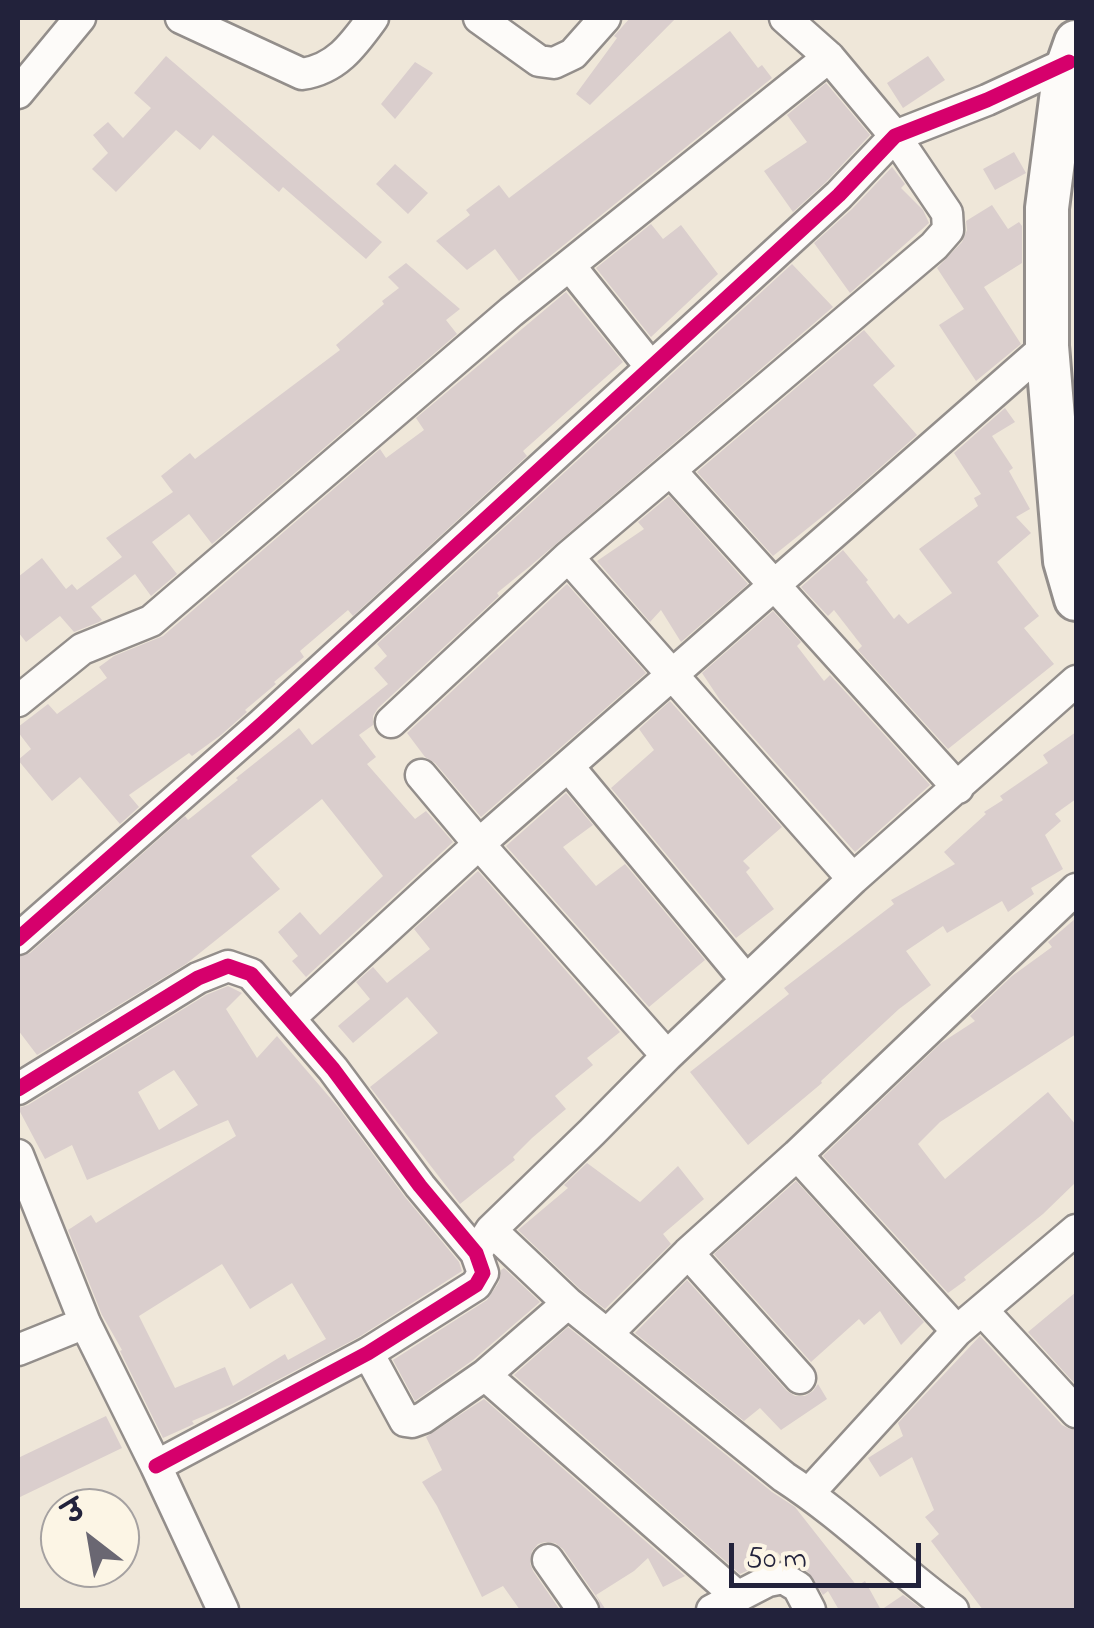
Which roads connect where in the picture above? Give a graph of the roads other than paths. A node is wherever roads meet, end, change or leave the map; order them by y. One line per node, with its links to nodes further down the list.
1 (80, 18): 9 (street)
2 (180, 18): 3 (street)
3 (373, 18)
4 (478, 18): 5 (street)
5 (605, 18)
6 (785, 18): 8 (street)
7 (1073, 52): 10 (street); 12 (street)
8 (830, 57): 10 (street); 11 (street)
9 (18, 93)
10 (896, 136): 13 (street); 14 (street)
11 (570, 266): 13 (street); 20 (street)
12 (1046, 346): 16 (street); 17 (street)
13 (650, 366): 28 (street)
14 (671, 471): 15 (street); 16 (street)
15 (568, 557): 18 (street); 21 (street)
16 (774, 585): 18 (street); 24 (street)
17 (1076, 598)
18 (672, 676): 22 (street); 26 (street)
19 (1076, 680): 24 (street)
20 (18, 701)
21 (391, 722)
22 (568, 766): 25 (street); 29 (street)
23 (422, 775): 25 (street)
24 (958, 788): 26 (street)
25 (479, 844): 30 (street); 31 (street)
26 (853, 879): 29 (street)
27 (1076, 888): 34 (street)
28 (18, 939)
29 (746, 980): 31 (street)
30 (290, 1018): 32 (street); 36 (street)
31 (667, 1056): 36 (street)
32 (18, 1089)
33 (18, 1155): 40 (street)
34 (797, 1155): 37 (street); 41 (street)
35 (1076, 1230): 39 (street)
36 (483, 1242): 38 (street); 44 (street)
37 (688, 1253): 42 (street); 46 (street)
38 (568, 1303): 42 (street); 45 (street)
39 (982, 1310): 41 (street); 47 (street)
40 (85, 1322): 43 (street); 48 (street)
41 (957, 1331): 49 (street)
42 (608, 1333): 49 (street)
43 (18, 1350)
44 (368, 1354): 45 (street); 48 (street)
45 (486, 1375): 51 (street)
46 (800, 1378)
47 (1076, 1412)
48 (156, 1466): 52 (street)
49 (809, 1493): 55 (street)
50 (548, 1560): 53 (street)
51 (725, 1603): 54 (street)
52 (222, 1610)
53 (584, 1610)
54 (810, 1610)
55 (953, 1610)

